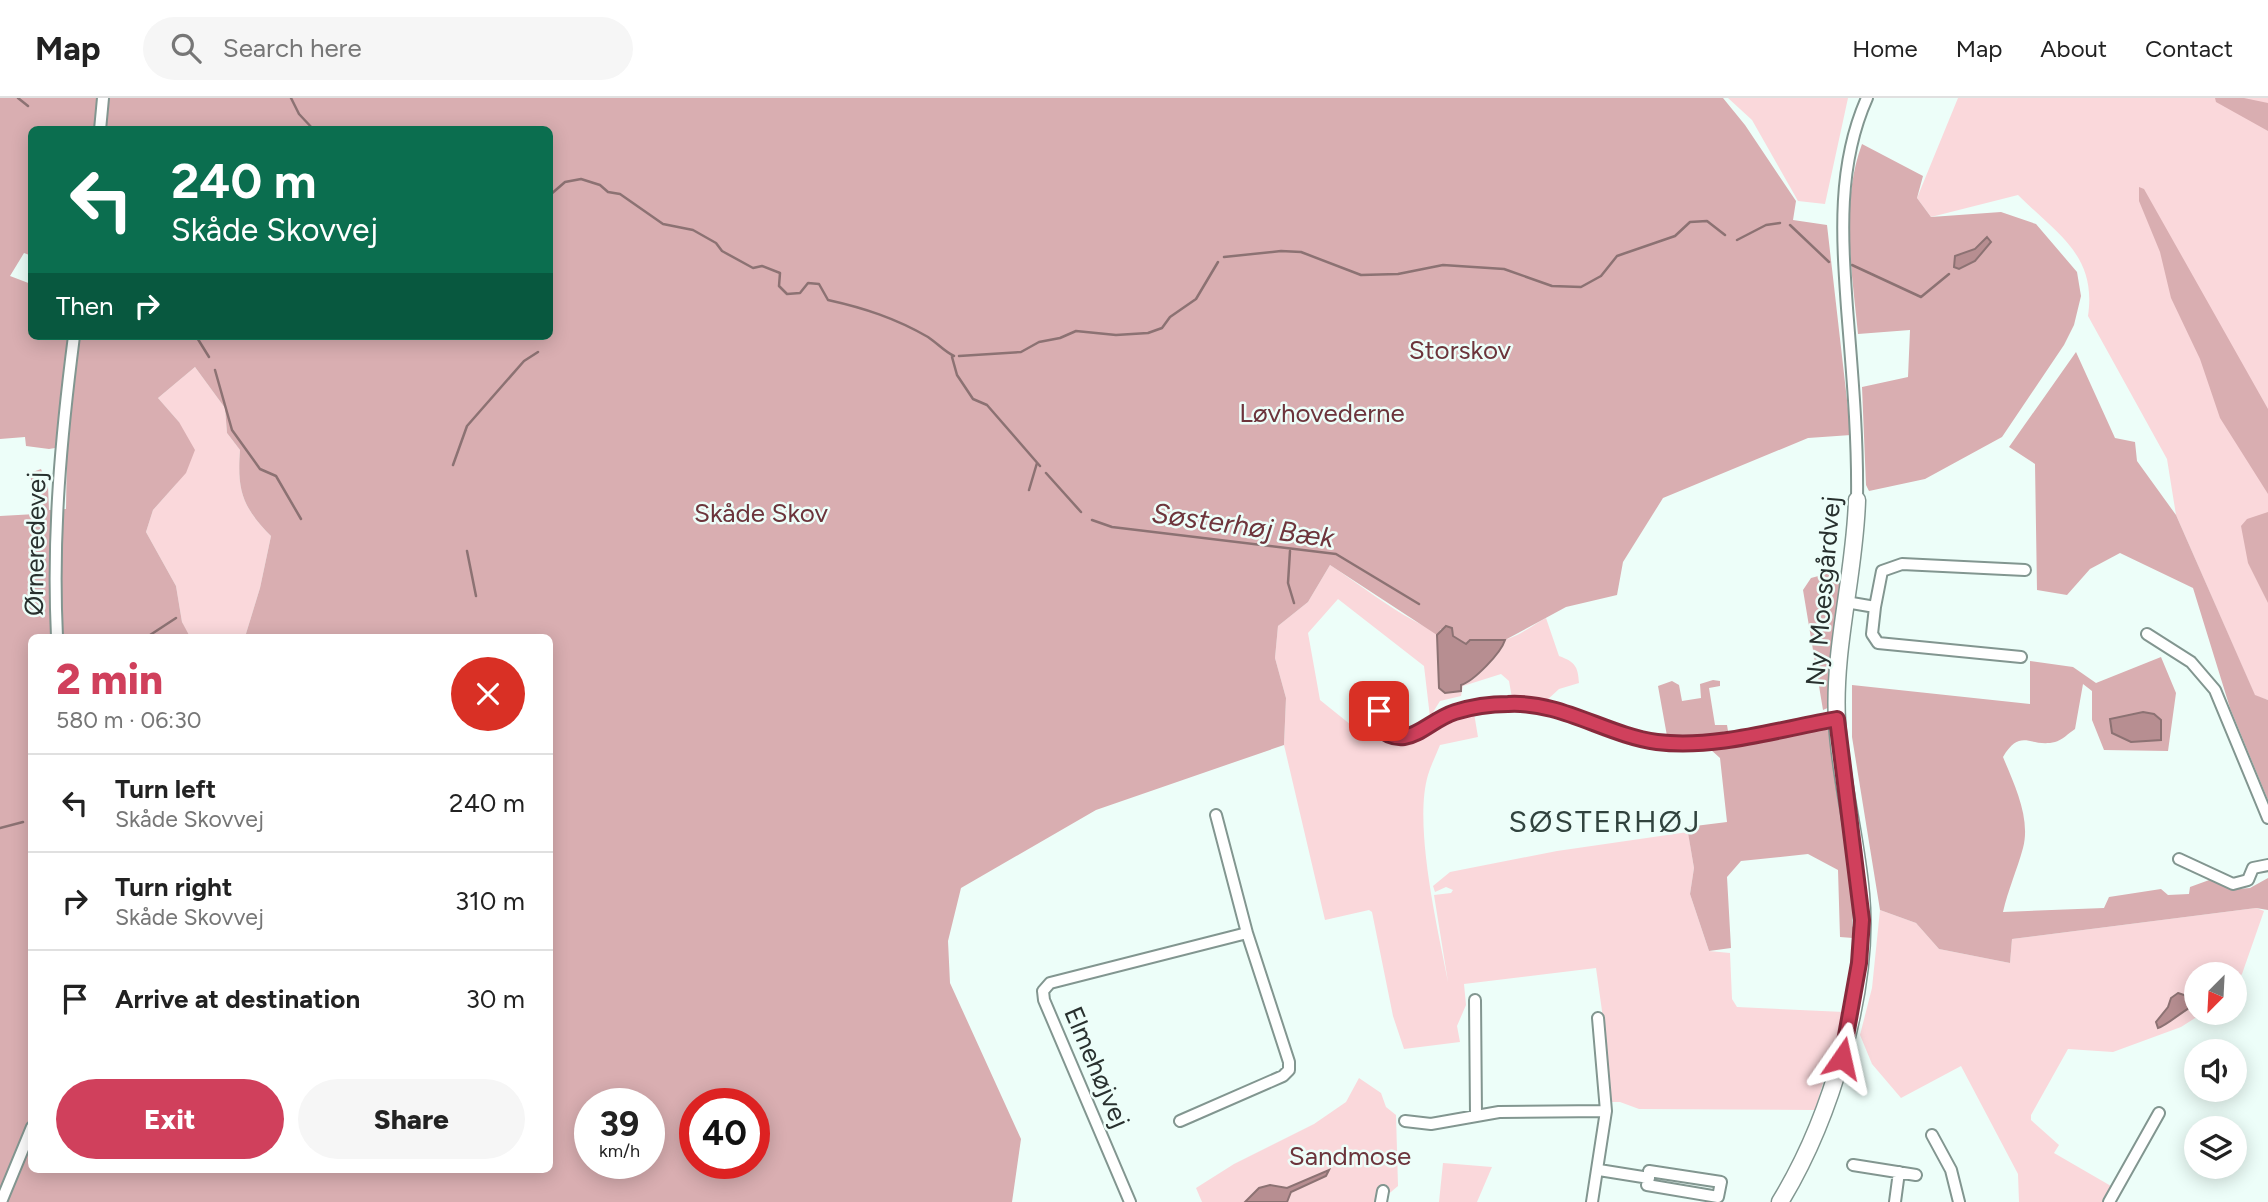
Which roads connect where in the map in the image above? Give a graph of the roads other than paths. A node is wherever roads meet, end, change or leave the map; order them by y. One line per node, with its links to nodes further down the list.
1 (103, 98): 3 (street)
2 (1867, 98): 5 (street, Ny Moesgårdvej)
3 (100, 126)
4 (73, 340): 9 (street, Ørneredevej)
5 (1857, 500): 7 (street, Ny Moesgårdvej)
6 (2025, 570): 8 (street)
7 (1846, 602): 8 (street); 13 (street, Ny Moesgårdvej)
8 (1875, 607): 11 (street)
9 (57, 634)
10 (2147, 634): 15 (street)
11 (2021, 657)
12 (1363, 698): 13 (street)
13 (1837, 719): 36 (street, Ny Moesgårdvej)
14 (1216, 815): 18 (street)
15 (2268, 818)
16 (2179, 859): 17 (street)
17 (2268, 865)
18 (1247, 933): 24 (street); 34 (street, Elmehøjvej)
19 (1475, 1000): 23 (street)
20 (1598, 1018): 21 (street)
21 (1606, 1111): 23 (street); 29 (street)
22 (2159, 1114): 39 (street)
23 (1476, 1116): 25 (street)
24 (1180, 1121)
25 (1405, 1121)
26 (1933, 1135): 38 (street)
27 (28, 1137): 33 (street)
28 (1853, 1165): 30 (street)
29 (1599, 1170): 32 (street); 35 (street)
30 (1899, 1172): 31 (street); 37 (street)
31 (1916, 1175)
32 (1648, 1178): 32 (street)
33 (1, 1202)
34 (1130, 1202)
35 (1592, 1202)
36 (1780, 1202)
37 (1895, 1202)
38 (1959, 1202)
39 (2109, 1202)

